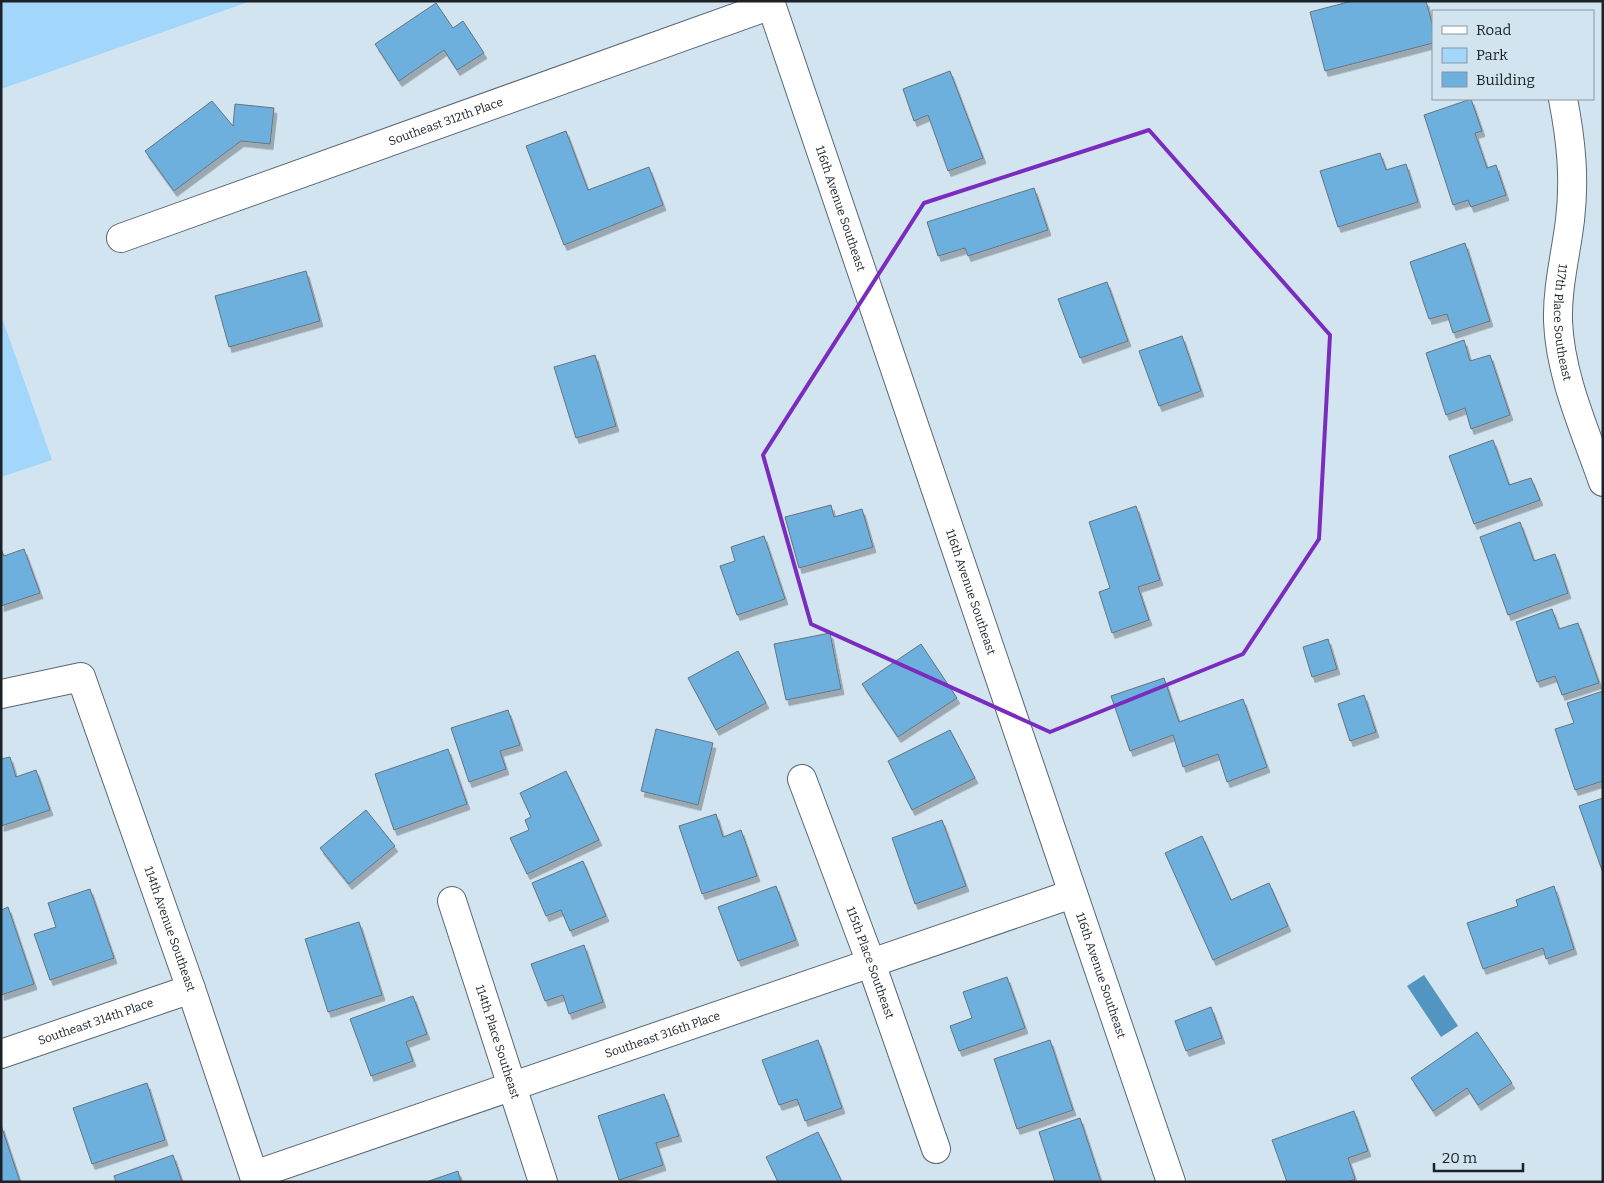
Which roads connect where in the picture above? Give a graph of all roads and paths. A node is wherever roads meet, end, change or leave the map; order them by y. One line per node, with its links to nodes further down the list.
1 (770, 3): 3 (street, Southeast 312th Place); 7 (street, 116th Avenue Southeast)
2 (1563, 100): 4 (street, 117th Place Southeast)
3 (121, 238)
4 (1603, 482)
5 (1, 694): 10 (street, 114th Avenue Southeast)
6 (802, 780): 9 (street, 115th Place Southeast)
7 (1072, 894): 9 (street, Southeast 316th Place); 16 (street, 116th Avenue Southeast)
8 (452, 901): 12 (street, 114th Place Southeast)
9 (870, 963): 12 (street, Southeast 316th Place); 13 (street, 115th Place Southeast)
10 (191, 989): 11 (street, Southeast 314th Place); 14 (street, 114th Avenue Southeast)
11 (1, 1054)
12 (514, 1086): 14 (street, Southeast 316th Place); 15 (street, 114th Place Southeast)
13 (936, 1149)
14 (255, 1178)
15 (543, 1182)
16 (1171, 1182)

